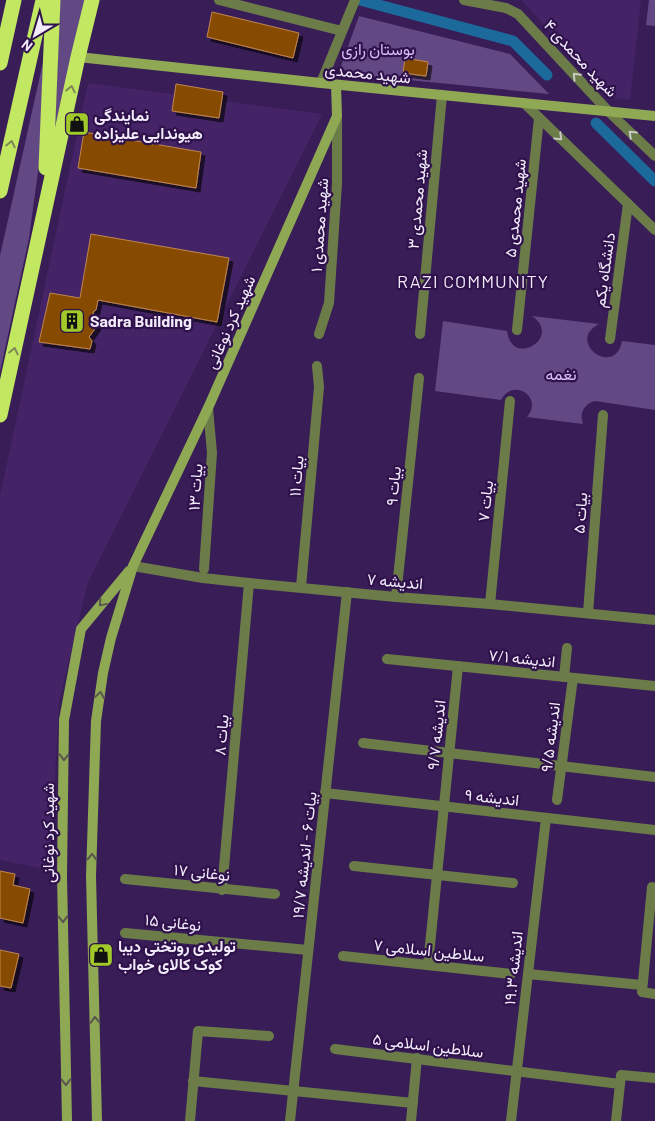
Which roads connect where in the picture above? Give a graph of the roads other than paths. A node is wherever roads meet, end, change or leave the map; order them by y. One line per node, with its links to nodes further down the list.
1 (14, 0): 11 (highway)
2 (43, 0): 21 (highway, one-way to 2)
3 (52, 0): 23 (highway)
4 (92, 0): 10 (highway)
5 (219, 0): 9 (street)
6 (464, 0): 7 (street)
7 (507, 4): 16 (street, شهید محمدی ۴, one-way to 7)
8 (353, 5): 9 (street)
9 (342, 31): 12 (street)
10 (78, 57): 12 (street, شهید محمدی); 23 (highway, one-way to 10)
11 (0, 63)
12 (321, 83): 13 (street, شهید محمدی)
13 (336, 85): 14 (street, شهید محمدی); 17 (street, شهید کرد نوغانی)
14 (442, 95): 15 (street, شهید محمدی); 27 (street, شهید محمدی ۳)
15 (524, 103): 16 (street, شهید محمدی); 19 (street)
16 (609, 112): 18 (street, شهید محمدی); 20 (street, شهید محمدی ۴, one-way to 16)
17 (338, 116): 26 (street, شهید محمدی ۱); 32 (street, شهید کرد نوغانی)
18 (655, 116)
19 (539, 118): 22 (street, one-way to 22); 25 (street, شهید محمدی ۵)
20 (655, 156)
21 (0, 191)
22 (628, 204): 24 (street); 28 (street, دانشگاه یکم)
23 (45, 207): 33 (highway, one-way to 23)
24 (655, 230)
25 (517, 330)
26 (319, 334)
27 (420, 334)
28 (610, 339)
29 (317, 366): 38 (street, بیات ۱۱)
30 (419, 378): 40 (street, بیات ۹)
31 (510, 401): 41 (street, بیات ۷)
32 (208, 408): 35 (street, شهید کرد نوغانی); 36 (street, بیات ۱۳)
33 (0, 415)
34 (602, 415): 42 (street, بیات ۵)
35 (133, 566): 37 (street, اندیشه ۷); 83 (street, شهید کرد نوغانی, one-way to 83); 84 (street, شهید کرد نوغانی, one-way to 35)
36 (204, 569)
37 (248, 584): 38 (street, اندیشه ۷); 63 (street, بیات ۸)
38 (301, 587): 39 (street, اندیشه ۷)
39 (347, 592): 40 (street, اندیشه ۷); 53 (street, بیات ۶ - اندیشه ۱۹/۷)
40 (396, 597): 41 (street, اندیشه ۷)
41 (490, 604): 42 (street, اندیشه ۷)
42 (588, 613): 43 (street, اندیشه ۷)
43 (655, 620)
44 (566, 648): 47 (street, اندیشه ۹/۵)
45 (387, 659): 46 (street, اندیشه ۷/۱)
46 (458, 666): 47 (street, اندیشه ۷/۱); 50 (street, اندیشه ۹/۷)
47 (568, 677): 48 (street, اندیشه ۷/۱); 51 (street, اندیشه ۹/۵)
48 (655, 686)
49 (363, 743): 50 (street)
50 (449, 753): 51 (street); 55 (street, اندیشه ۹/۷)
51 (562, 765): 52 (street); 54 (street, اندیشه ۹/۵)
52 (655, 777)
53 (325, 793): 55 (street, اندیشه ۹); 67 (street, بیات ۶ - اندیشه ۱۹/۷)
54 (557, 800)
55 (444, 807): 56 (street, اندیشه ۹); 59 (street, اندیشه ۹/۷)
56 (546, 818): 57 (street, اندیشه ۹); 71 (street, اندیشه ۱۹.۳)
57 (655, 830)
58 (354, 866): 59 (street)
59 (437, 875): 61 (street); 69 (street, اندیشه ۹/۷)
60 (125, 880): 63 (street, نوغانی ۱۷)
61 (513, 883)
62 (655, 888): 66 (street)
63 (222, 890): 64 (street, نوغانی ۱۷)
64 (275, 894)
65 (125, 932): 67 (street, نوغانی ۱۵)
66 (651, 937): 72 (street)
67 (308, 950): 81 (street, بیات ۶ - اندیشه ۱۹/۷)
68 (343, 956): 69 (street, سلاطین اسلامی ۷)
69 (428, 965): 70 (street, سلاطین اسلامی ۷)
70 (511, 974)
71 (528, 974): 72 (street); 77 (street, اندیشه ۱۹.۳)
72 (642, 985): 73 (street)
73 (655, 994)
74 (269, 1036): 79 (street)
75 (335, 1049): 76 (street, سلاطین اسلامی ۵)
76 (417, 1058): 77 (street, سلاطین اسلامی ۵); 82 (street)
77 (517, 1071): 80 (street, سلاطین اسلامی ۵); 88 (street, اندیشه ۱۹.۳)
78 (655, 1078): 80 (street)
79 (194, 1081): 81 (street); 85 (street)
80 (620, 1084): 89 (street)
81 (293, 1090): 82 (street); 86 (street, بیات ۶ - اندیشه ۱۹/۷)
82 (413, 1103): 87 (street)
83 (67, 1121)
84 (97, 1121)
85 (190, 1121)
86 (290, 1121)
87 (411, 1121)
88 (511, 1121)
89 (616, 1121)

